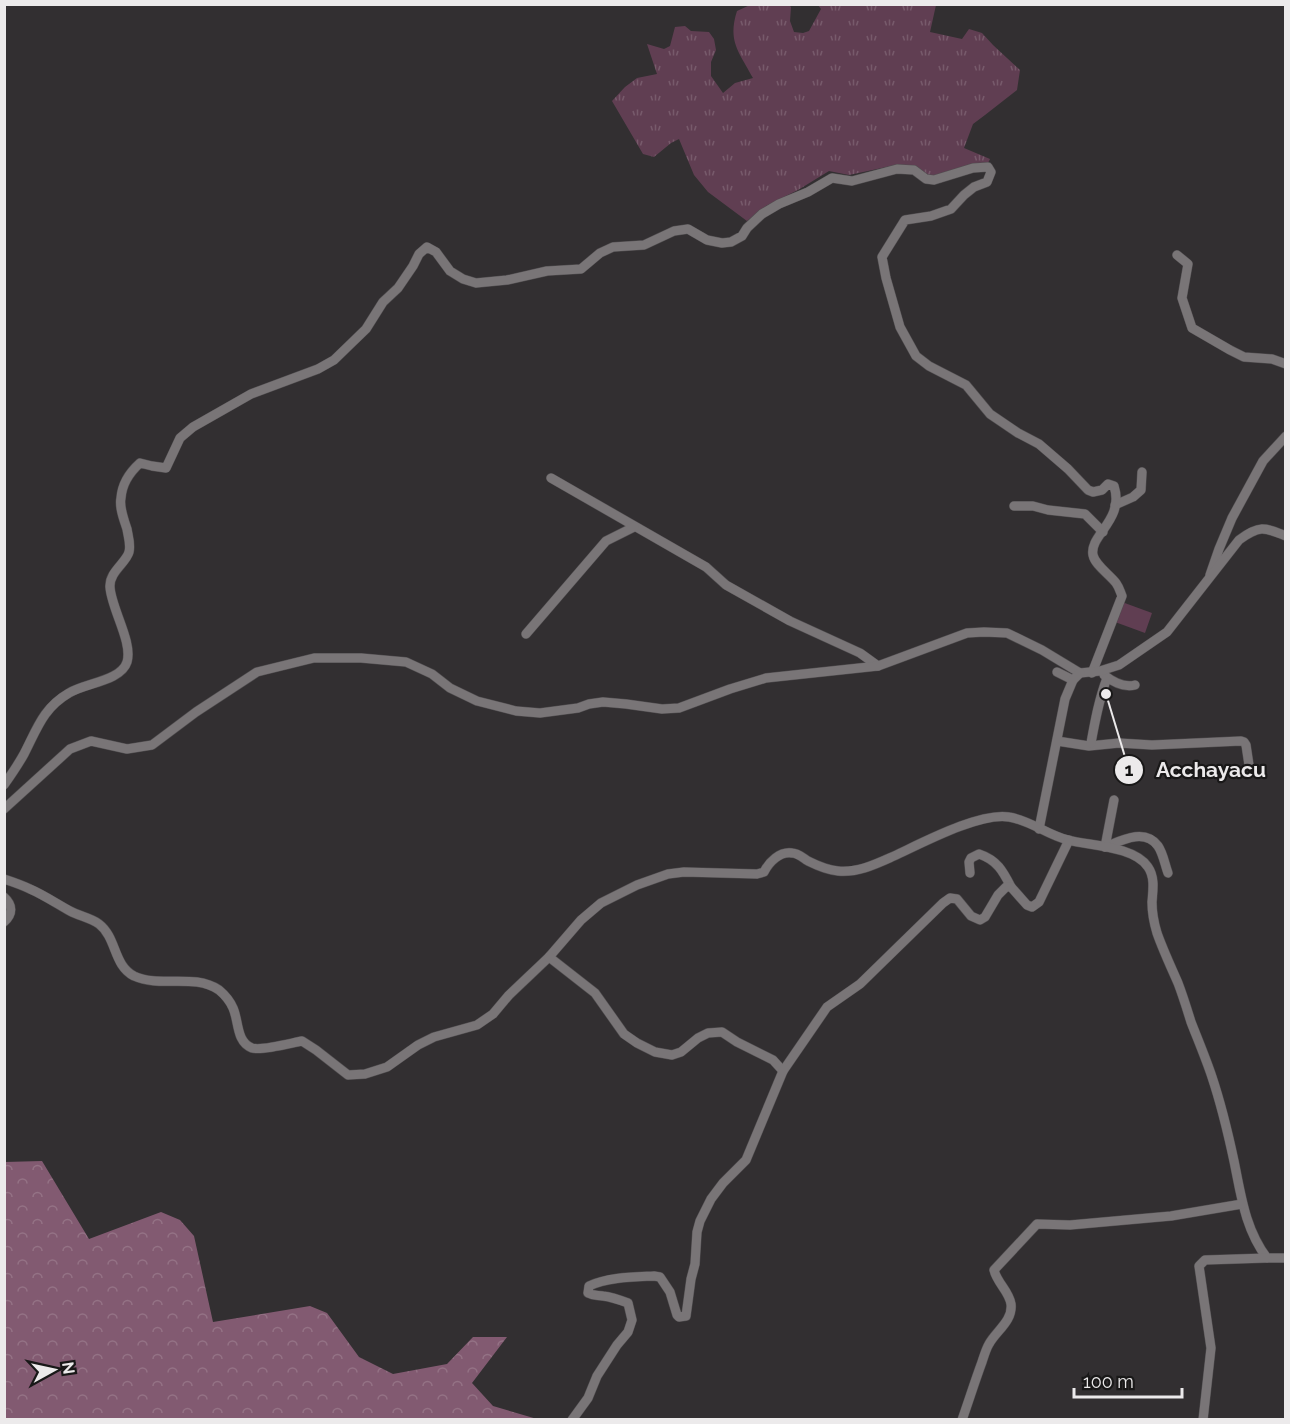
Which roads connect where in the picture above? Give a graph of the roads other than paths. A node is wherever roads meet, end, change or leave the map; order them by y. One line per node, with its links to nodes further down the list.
1 (1177, 255): 2 (street)
2 (1286, 364)
3 (1286, 436): 11 (street)
4 (1142, 472): 6 (street)
5 (550, 478): 8 (street)
6 (1115, 505): 9 (street); 21 (street)
7 (1014, 506): 9 (street)
8 (634, 527): 12 (street); 13 (street)
9 (1102, 532): 15 (street)
10 (1286, 536): 11 (street)
11 (1209, 580): 15 (street)
12 (526, 634)
13 (878, 666): 16 (street); 23 (street)
14 (1057, 672): 16 (street)
15 (1100, 674): 16 (street); 17 (street); 19 (street)
16 (1076, 676): 18 (street)
17 (1135, 685)
18 (1057, 741): 20 (street); 24 (street)
19 (1091, 743)
20 (1249, 765)
21 (4, 785)
22 (1114, 800): 26 (street)
23 (4, 809)
24 (1039, 829): 25 (street); 33 (street)
25 (1069, 840): 26 (street); 30 (street)
26 (1105, 847): 28 (street); 35 (street)
27 (970, 873): 30 (street)
28 (1167, 873)
29 (4, 879): 33 (street)
30 (1011, 887): 34 (street)
31 (4, 897): 32 (street)
32 (4, 922)
33 (549, 957): 34 (street)
34 (783, 1071): 39 (street)
35 (1242, 1204): 36 (street); 38 (street)
36 (1267, 1258): 37 (street); 40 (street)
37 (1286, 1258)
38 (964, 1418)
39 (572, 1419)
40 (1203, 1419)

